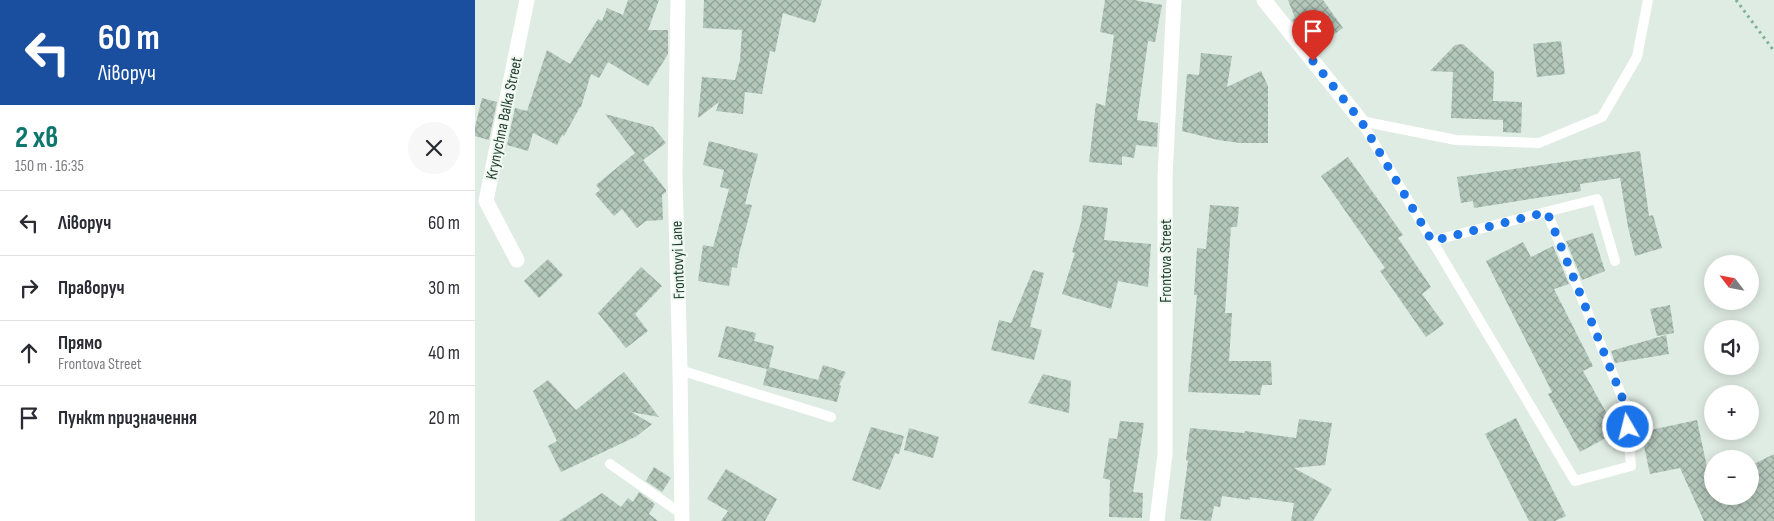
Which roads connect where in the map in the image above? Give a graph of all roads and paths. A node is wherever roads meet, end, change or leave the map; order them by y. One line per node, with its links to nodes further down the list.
1 (527, 0): 11 (street, Krynychna Balka Street)
2 (678, 0): 13 (street, Frontovyi Lane)
3 (1174, 0): 17 (street, Frontova Street)
4 (1264, 0): 8 (street)
5 (1648, 0): 8 (lane)
6 (1736, 0): 7 (path)
7 (1774, 51)
8 (1361, 121): 10 (lane)
9 (1547, 212): 10 (lane); 10 (lane); 12 (lane)
10 (1432, 241)
11 (517, 260)
12 (1615, 261)
13 (681, 370): 14 (lane); 16 (street, Frontovyi Lane)
14 (831, 417)
15 (610, 464): 16 (lane)
16 (682, 518)
17 (1157, 521)

